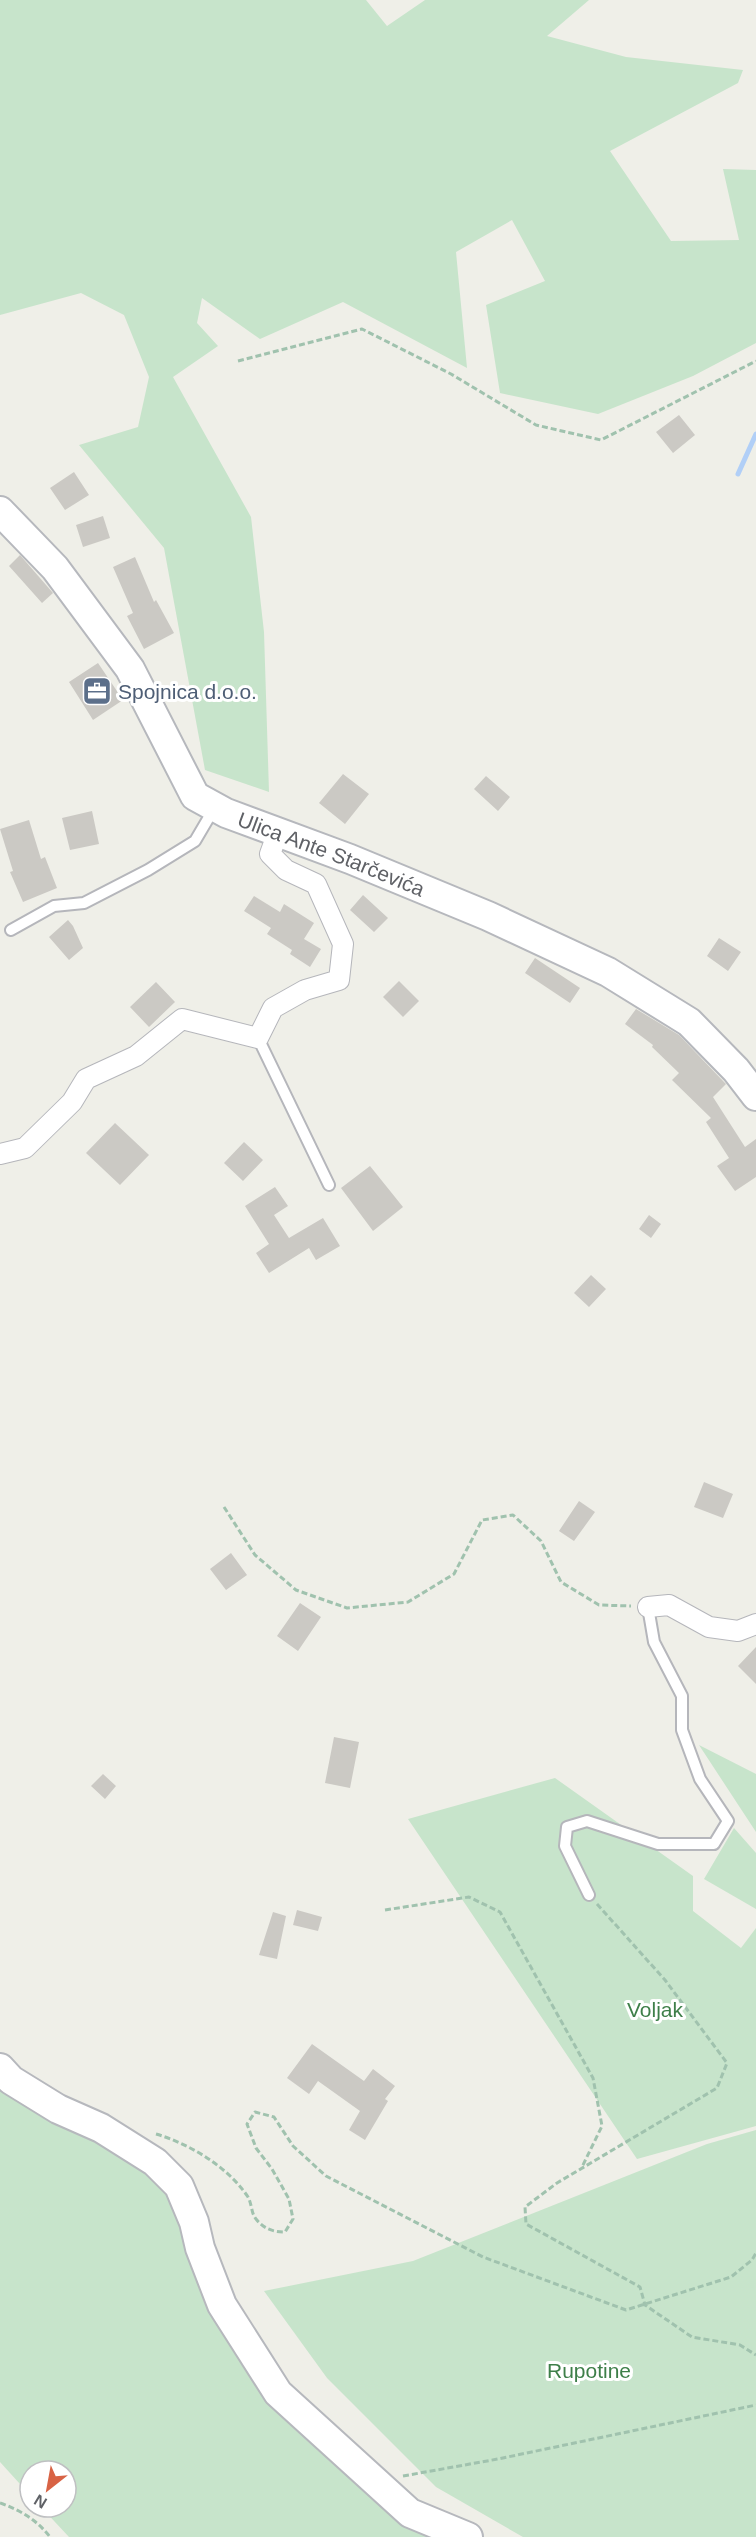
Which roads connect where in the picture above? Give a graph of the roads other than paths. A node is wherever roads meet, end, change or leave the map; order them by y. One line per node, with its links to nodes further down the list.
1 (0, 511): 2 (street, Ulica Ante Starčevića)
2 (215, 807): 3 (street, Ulica Ante Starčevića); 4 (lane)
3 (278, 832): 5 (street); 6 (street, Ulica Ante Starčevića)
4 (11, 930)
5 (258, 1038): 7 (street); 8 (lane)
6 (756, 1096)
7 (0, 1154)
8 (329, 1185)
9 (648, 1607): 10 (street); 11 (lane)
10 (756, 1623)
11 (589, 1895)
12 (0, 2068): 13 (street)
13 (468, 2537)

